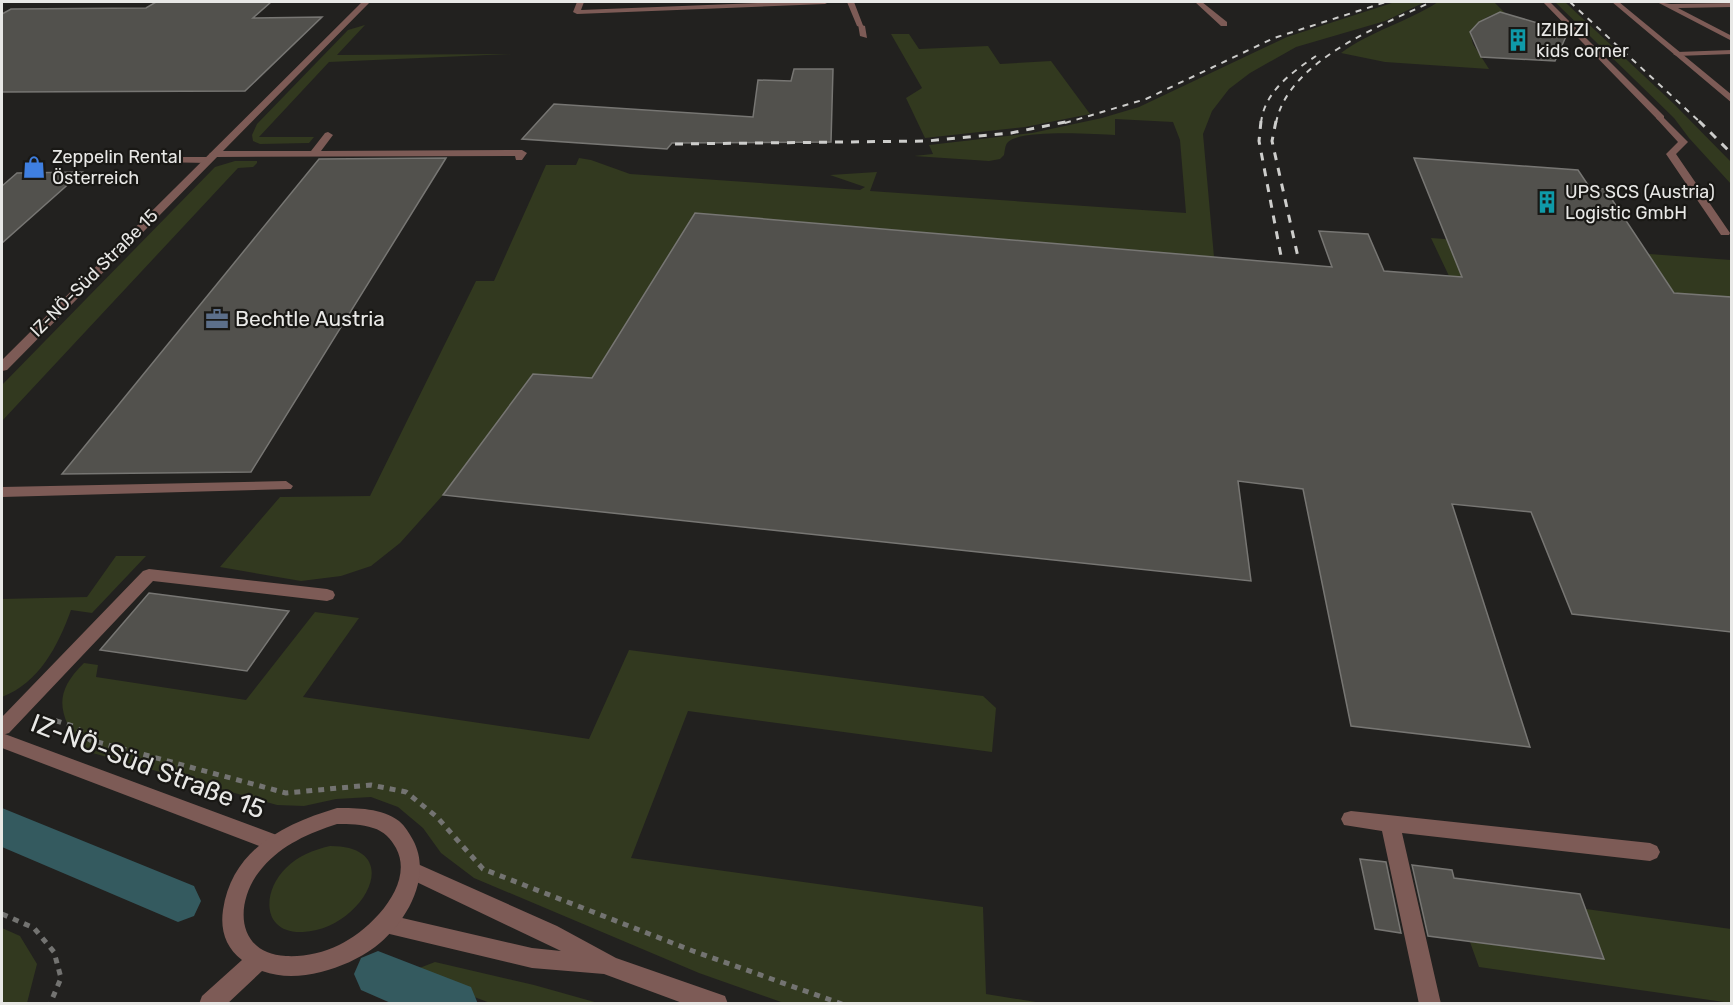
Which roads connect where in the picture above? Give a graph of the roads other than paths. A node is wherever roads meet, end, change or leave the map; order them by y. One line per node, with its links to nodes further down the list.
1 (366, 2): 20 (street, IZ-NÖ-Süd Straße 15)
2 (580, 2): 3 (street)
3 (825, 2)
4 (850, 2): 12 (street)
5 (1198, 2): 11 (street)
6 (1546, 2): 24 (street)
7 (1615, 2): 15 (street)
8 (1661, 2): 10 (street)
9 (1731, 4): 10 (street)
10 (1670, 6): 13 (street)
11 (1224, 24)
12 (864, 36)
13 (1731, 39)
14 (1731, 52): 15 (street)
15 (1677, 54): 16 (street)
16 (1731, 100)
17 (328, 135): 19 (street)
18 (278, 154): 19 (street); 20 (street); 23 (street)
19 (314, 154): 21 (street)
20 (211, 157): 22 (street); 25 (street, IZ-NÖ-Süd Straße 15)
21 (519, 159)
22 (159, 160)
23 (267, 165)
24 (1725, 233)
25 (2, 367)
26 (286, 486): 27 (street)
27 (2, 492)
28 (327, 596): 29 (street)
29 (2, 728)
30 (2, 740): 33 (street, IZ-NÖ-Süd Straße 15)
31 (1351, 819): 32 (street)
32 (1390, 823): 34 (street); 41 (street)
33 (275, 843): 35 (street); 37 (street)
34 (1650, 852)
35 (411, 870): 36 (street); 38 (street)
36 (385, 924): 37 (street); 38 (street)
37 (258, 960): 39 (street)
38 (610, 966): 40 (street)
39 (210, 1004)
40 (717, 1004)
41 (1430, 1004)

